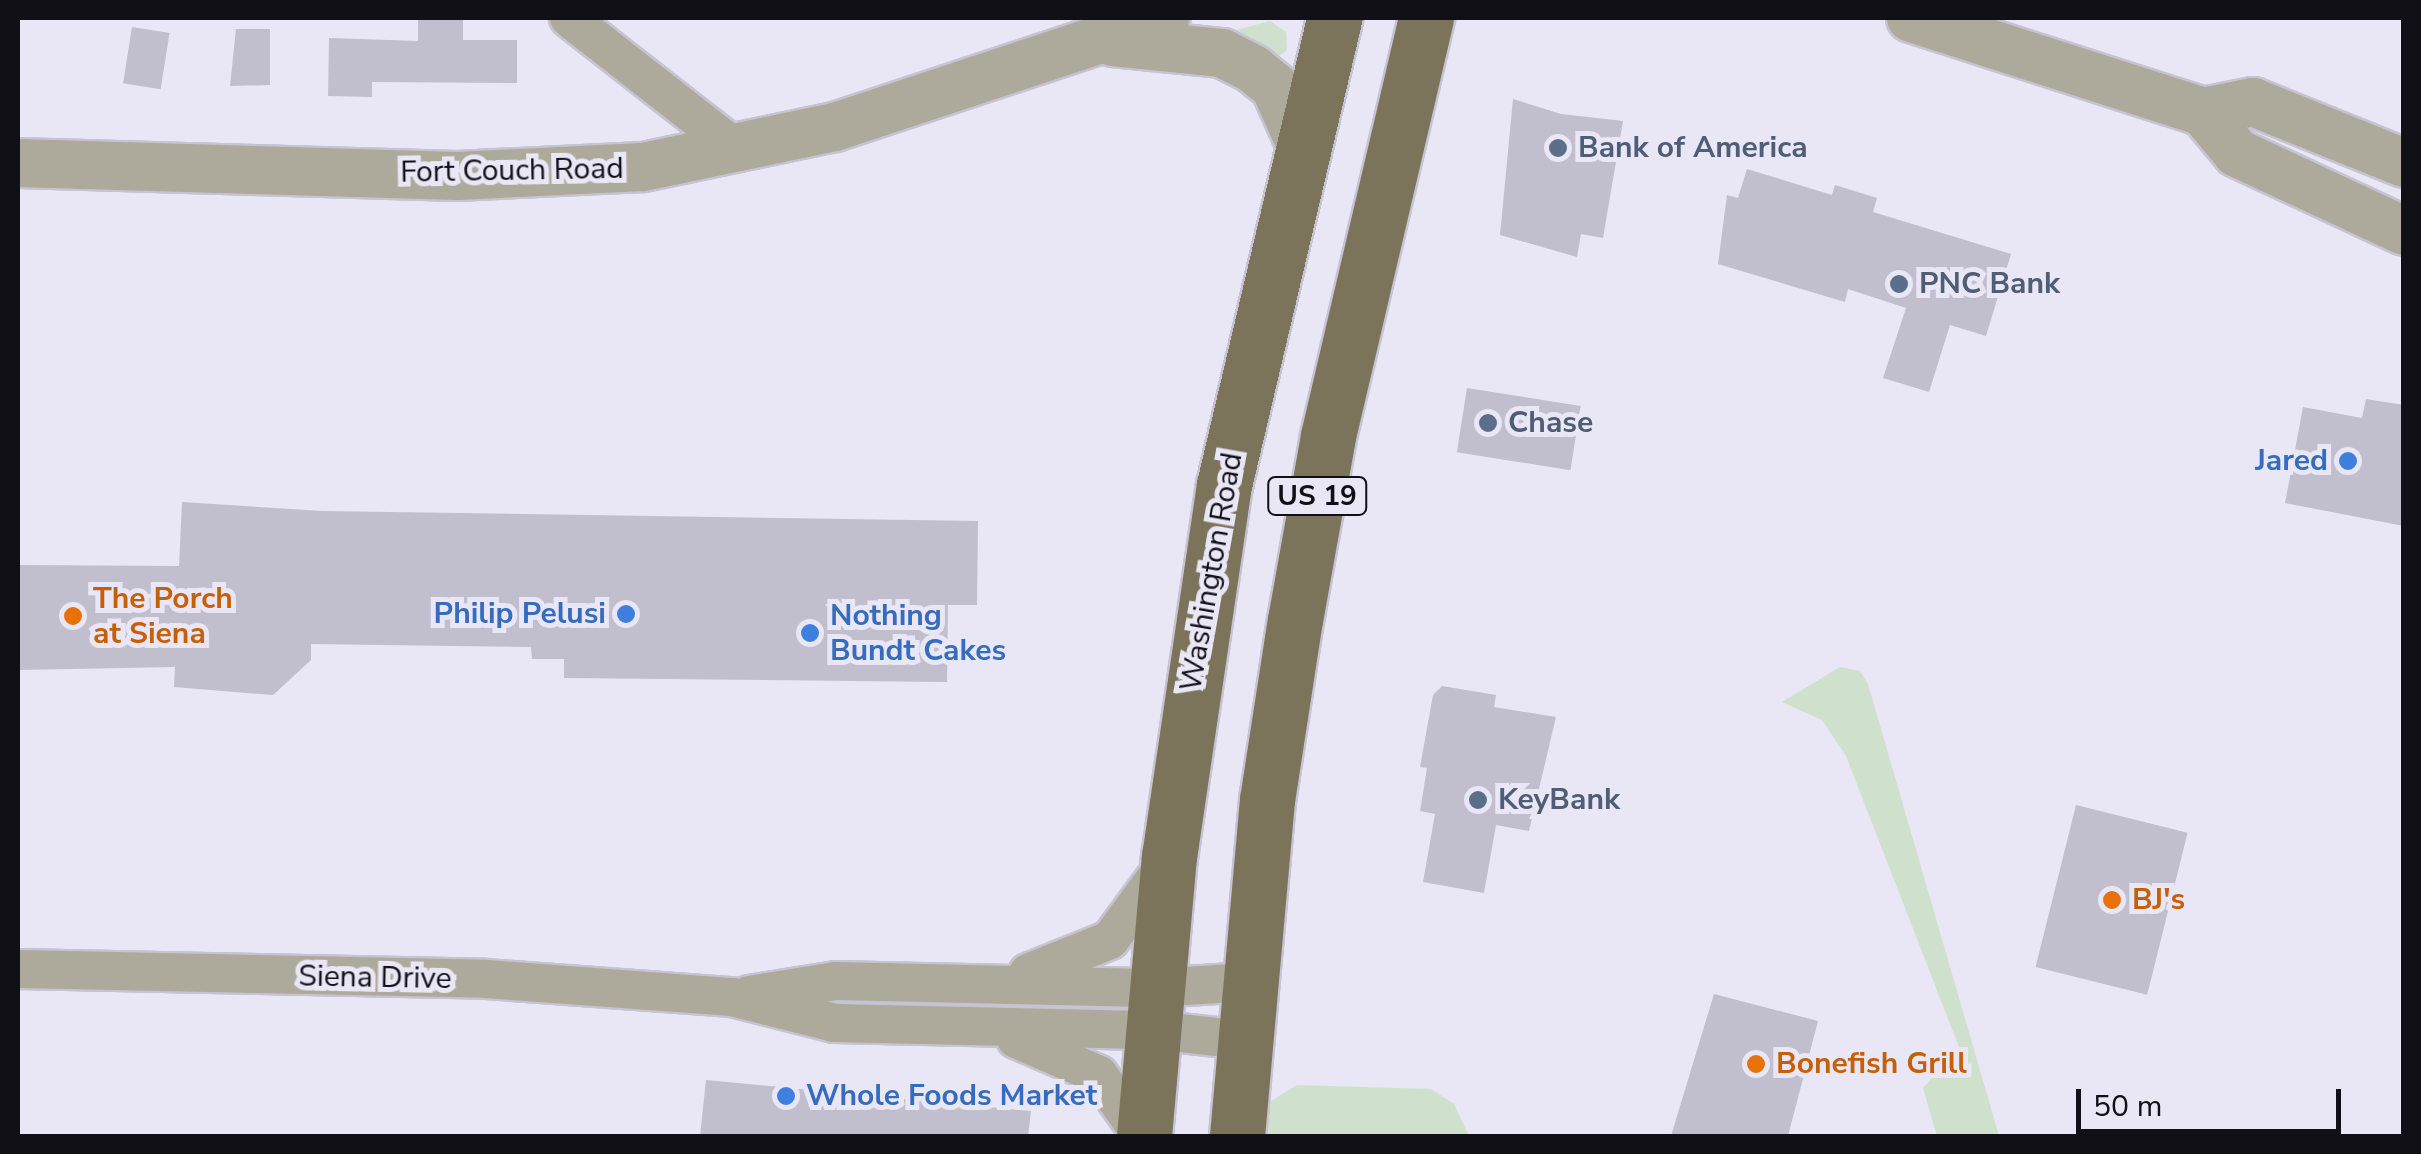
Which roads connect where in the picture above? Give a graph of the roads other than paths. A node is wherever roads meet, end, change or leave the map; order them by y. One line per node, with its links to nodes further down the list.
1 (569, 18): 9 (street)
2 (1164, 18): 6 (street, Fort Couch Road)
3 (1334, 18): 8 (main road, Washington Road / US 19)
4 (1426, 18): 15 (main road, US 19)
5 (1911, 18): 7 (street)
6 (1100, 41): 8 (street); 9 (street, Fort Couch Road)
7 (2203, 112): 11 (street); 12 (street)
8 (1300, 143): 13 (main road, Washington Road / US 19)
9 (739, 151): 10 (street, Fort Couch Road)
10 (18, 163)
11 (2404, 163)
12 (2404, 231)
13 (1170, 857): 16 (street); 18 (main road, Washington Road / US 19)
14 (18, 969): 17 (street, Siena Drive)
15 (1248, 982): 18 (street, Siena Drive); 20 (main road, US 19)
16 (988, 984): 17 (street, Siena Drive); 18 (street, Siena Drive)
17 (732, 997): 19 (street, Siena Drive)
18 (1155, 1009): 19 (street, Siena Drive); 20 (street); 21 (main road, Washington Road / US 19)
19 (970, 1026): 21 (street)
20 (1244, 1040): 22 (main road, US 19)
21 (1143, 1136)
22 (1237, 1136)

